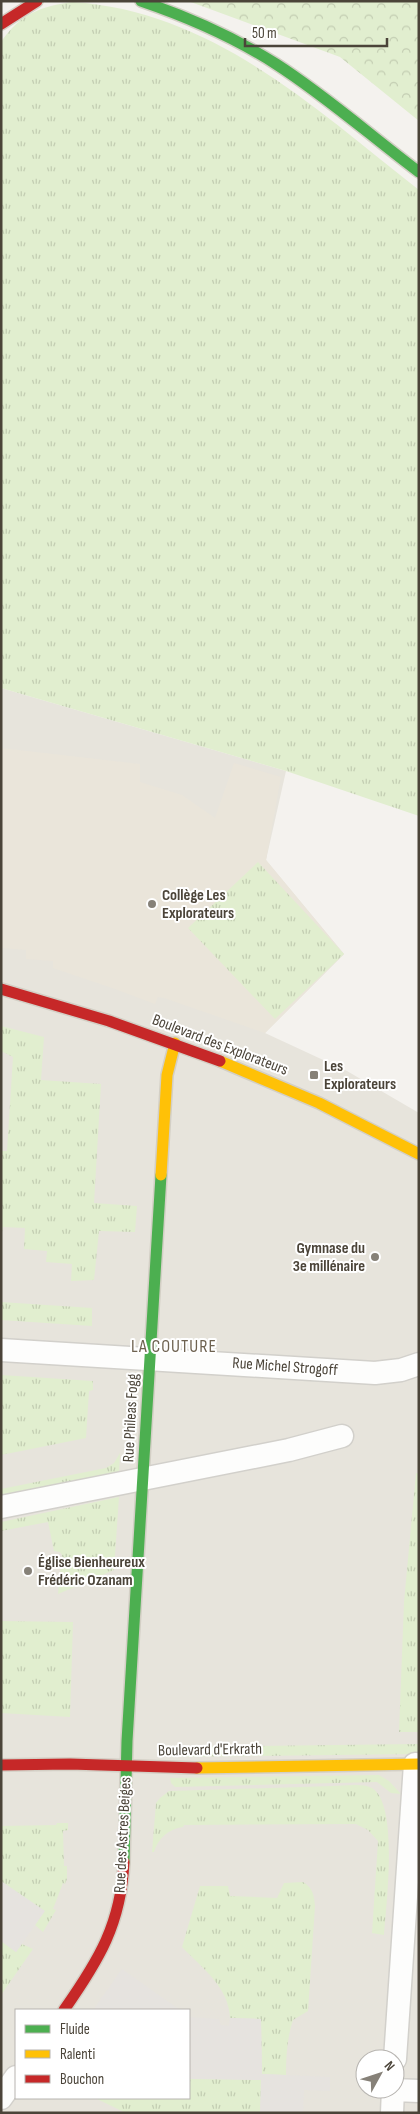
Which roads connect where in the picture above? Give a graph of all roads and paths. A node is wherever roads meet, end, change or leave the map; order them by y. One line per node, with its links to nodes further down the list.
1 (36, 1): 3 (street)
2 (141, 1): 4 (street)
3 (1, 24)
4 (419, 172)
5 (1, 989): 6 (street, Boulevard des Explorateurs)
6 (175, 1043): 7 (street, Boulevard des Explorateurs); 9 (street, Rue Phileas Fogg)
7 (419, 1154)
8 (1, 1350): 9 (street, Rue Michel Strogoff)
9 (150, 1359): 10 (street, Rue Michel Strogoff); 12 (street, Rue Phileas Fogg)
10 (419, 1364)
11 (342, 1436): 12 (street)
12 (143, 1480): 13 (street); 16 (street, Rue Phileas Fogg)
13 (1, 1508)
14 (417, 1764): 16 (street, Boulevard d'Erkrath); 18 (street)
15 (1, 1765): 16 (street, Boulevard d'Erkrath)
16 (125, 1766): 17 (street, Rue des Astres Beiges)
17 (65, 2009)
18 (396, 2049)
19 (15, 2078): 22 (street)
20 (405, 2090): 21 (street)
21 (419, 2091)
22 (1, 2098)
23 (393, 2099): 24 (street)
24 (392, 2113)

